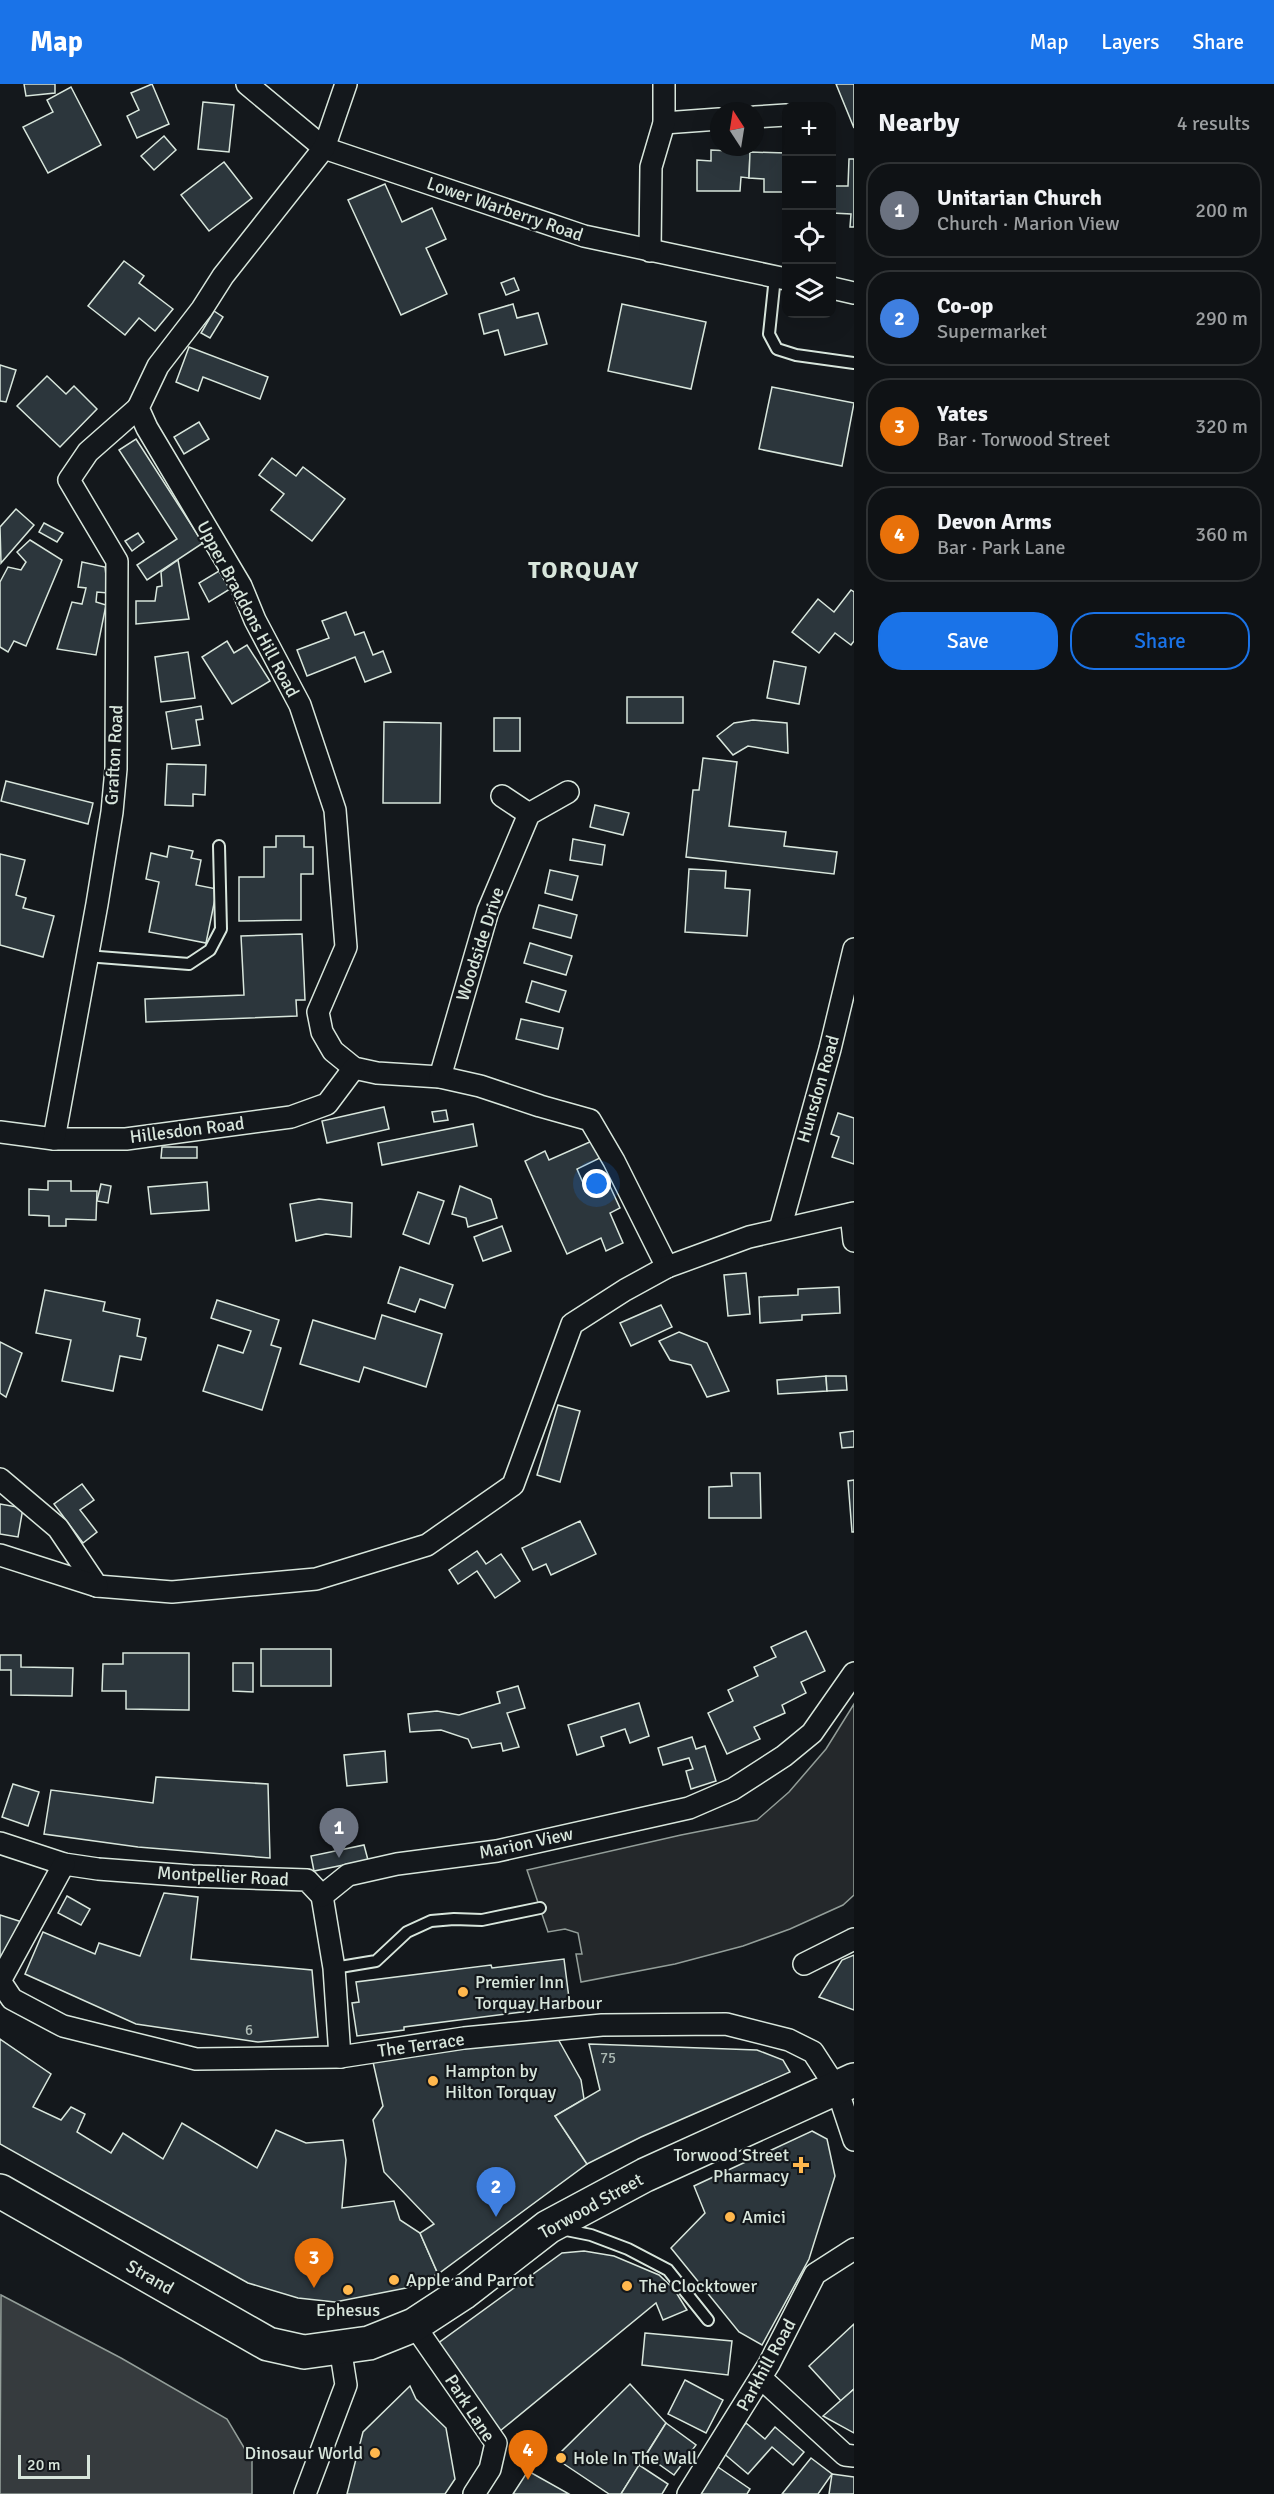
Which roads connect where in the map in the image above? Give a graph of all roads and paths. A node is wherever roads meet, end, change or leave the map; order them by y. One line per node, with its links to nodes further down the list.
1 (247, 84): 8 (street, Lower Warberry Road)
2 (346, 84): 8 (street)
3 (664, 84): 7 (street)
4 (782, 115): 5 (street)
5 (764, 116)
6 (710, 120): 7 (street)
7 (664, 123): 9 (street)
8 (324, 148): 9 (street, Lower Warberry Road); 14 (street)
9 (650, 251): 10 (street, Lower Warberry Road)
10 (781, 278): 13 (lane)
11 (836, 289): 12 (street)
12 (854, 293)
13 (854, 363)
14 (138, 408): 20 (street, Grafton Road); 21 (street, Upper Braddons Hill Road)
15 (568, 792): 17 (street)
16 (502, 796): 17 (street)
17 (529, 814): 22 (street, Woodside Drive)
18 (219, 846): 20 (lane)
19 (854, 949): 26 (street, Hunsdon Road)
20 (86, 956): 24 (street, Grafton Road)
21 (354, 1068): 22 (street); 24 (street, Hillesdon Road)
22 (440, 1077): 28 (street)
23 (0, 1132): 24 (street, Hillesdon Road)
24 (54, 1139)
25 (852, 1214): 26 (street); 27 (street)
26 (780, 1229): 28 (street)
27 (854, 1241)
28 (667, 1267): 31 (street)
29 (0, 1479): 31 (street)
30 (0, 1556): 31 (street)
31 (97, 1586)
32 (854, 1673): 35 (street, Marion View)
33 (0, 1843): 34 (street, Montpellier Road)
34 (64, 1864): 35 (street, Montpellier Road); 40 (street)
35 (322, 1896): 38 (street)
36 (540, 1908): 38 (lane)
37 (854, 1940): 39 (street)
38 (333, 1960): 41 (street)
39 (804, 1964)
40 (0, 1981): 41 (street, The Terrace)
41 (339, 2057): 42 (street, The Terrace)
42 (845, 2084): 43 (street); 45 (main road, Torwood Street)
43 (854, 2140)
44 (0, 2191): 50 (main road, Strand)
45 (548, 2227): 47 (lane); 48 (main road, Torwood Street)
46 (854, 2249): 51 (street, Parkhill Road)
47 (708, 2320)
48 (414, 2325): 49 (main road, Torwood Street); 54 (street, Park Lane)
49 (340, 2347): 50 (main road, Torwood Street); 53 (street)
50 (304, 2352)
51 (761, 2378): 52 (street); 55 (street, Parkhill Road)
52 (854, 2456)
53 (305, 2494)
54 (474, 2494)
55 (688, 2494)

